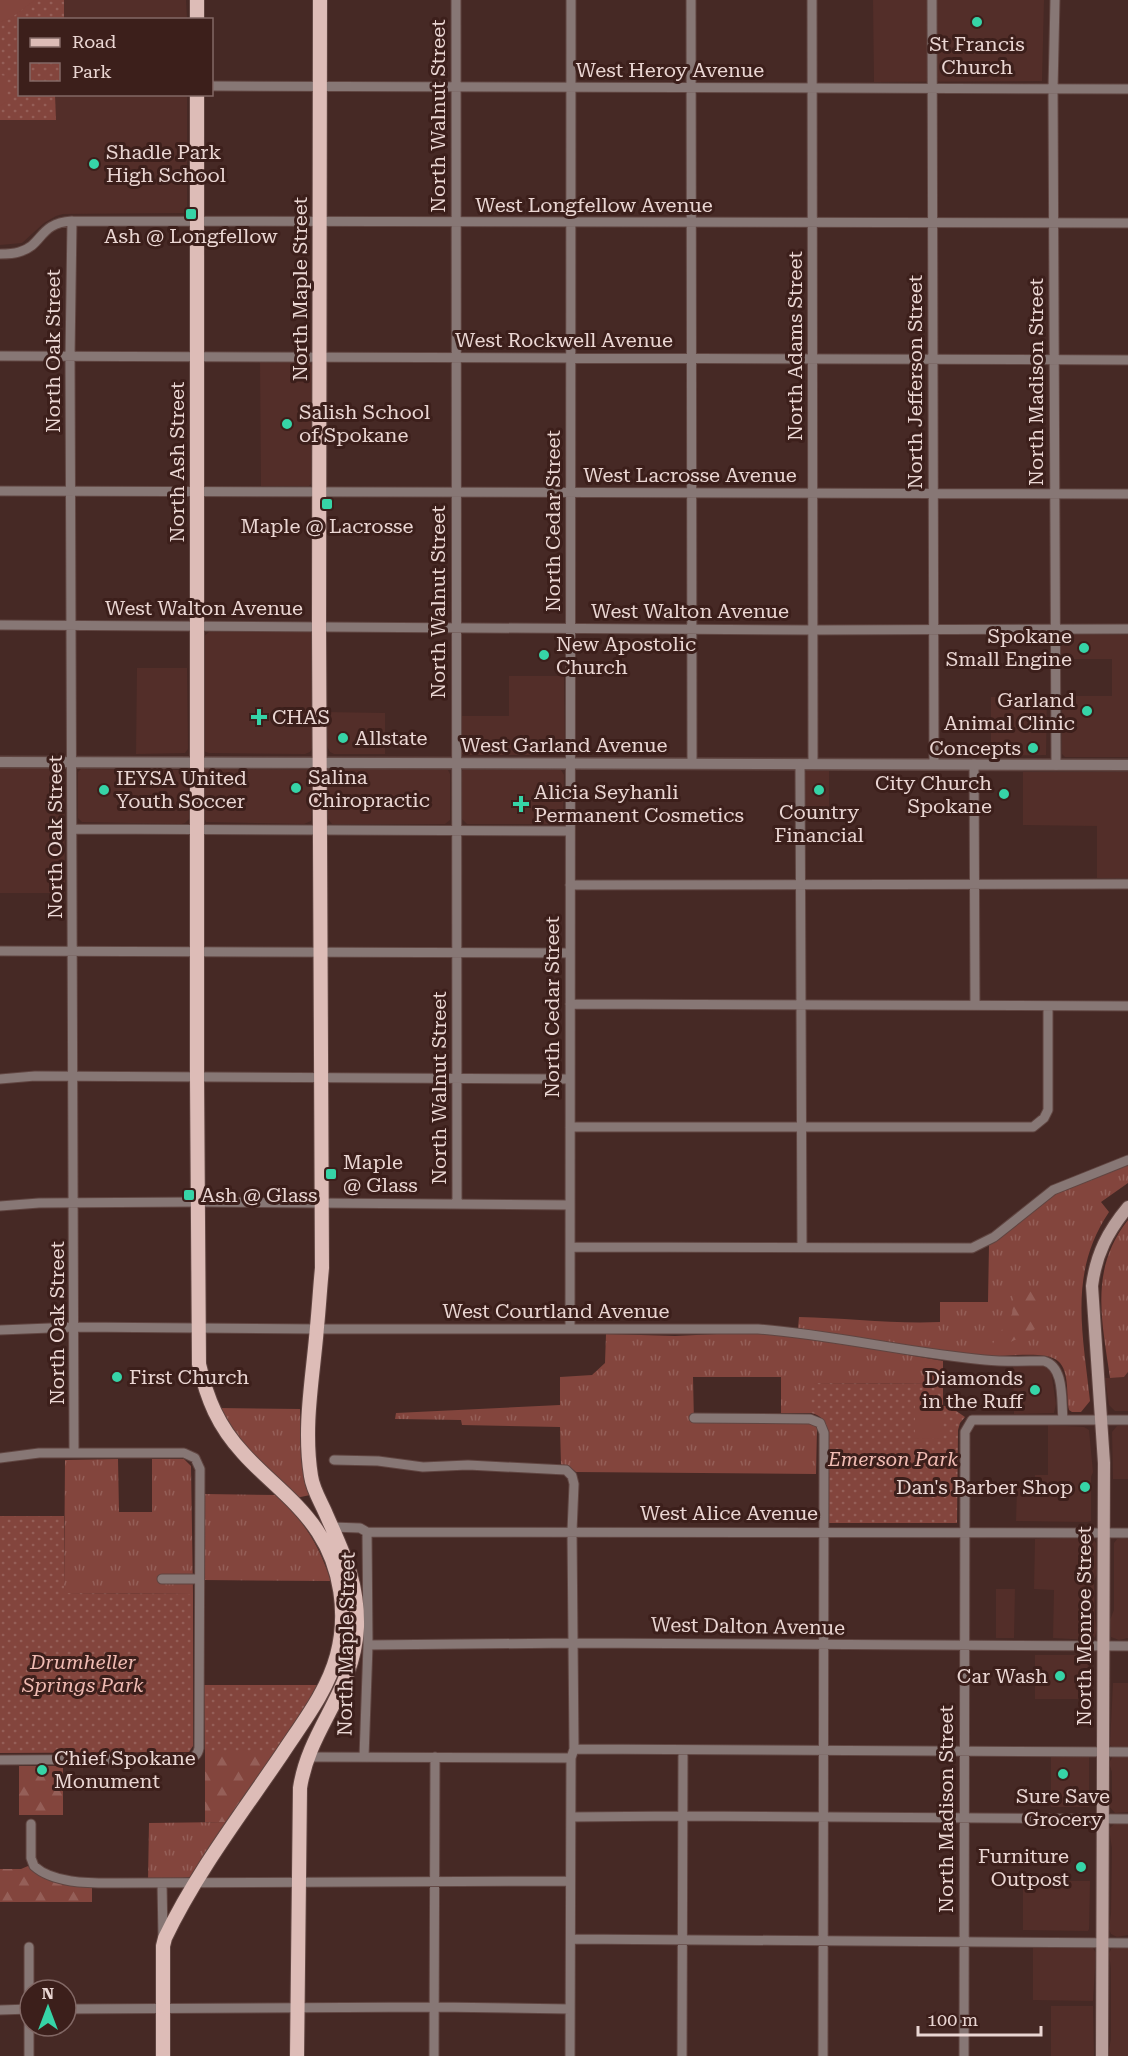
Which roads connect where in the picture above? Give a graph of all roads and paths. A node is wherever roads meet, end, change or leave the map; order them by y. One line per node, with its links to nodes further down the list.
1 (197, 0): 9 (main road)
2 (320, 0): 11 (main road, North Maple Street)
3 (456, 0): 12 (street, North Walnut Street)
4 (572, 0): 13 (street, North Cedar Street)
5 (690, 0): 14 (street)
6 (812, 0): 15 (street, North Adams Street)
7 (932, 0): 16 (street, North Jefferson Street)
8 (1055, 0): 17 (street, North Madison Street)
9 (197, 18)
10 (213, 86): 11 (street, West Heroy Avenue)
11 (320, 86): 12 (street, West Heroy Avenue); 22 (main road, North Maple Street)
12 (456, 86): 13 (street, West Heroy Avenue); 23 (street, North Walnut Street)
13 (571, 88): 14 (street, West Heroy Avenue); 24 (street, North Cedar Street)
14 (690, 88): 15 (street, West Heroy Avenue); 25 (street)
15 (811, 88): 16 (street, West Heroy Avenue); 26 (street, North Adams Street)
16 (932, 89): 17 (street, West Heroy Avenue); 27 (street, North Jefferson Street)
17 (1053, 89): 18 (street, West Heroy Avenue); 29 (street, North Madison Street)
18 (1128, 89)
19 (197, 96): 21 (main road, North Ash Street)
20 (72, 221): 21 (street, West Longfellow Avenue); 30 (street, West Longfellow Avenue); 32 (street, North Oak Street)
21 (196, 221): 22 (street, West Longfellow Avenue); 33 (main road, North Ash Street)
22 (320, 222): 23 (street, West Longfellow Avenue); 34 (main road, North Maple Street)
23 (456, 222): 24 (street, West Longfellow Avenue); 35 (street, North Walnut Street)
24 (571, 223): 25 (street, West Longfellow Avenue); 36 (street, North Cedar Street)
25 (690, 223): 26 (street, West Longfellow Avenue); 37 (street)
26 (812, 223): 27 (street, West Longfellow Avenue); 38 (street, North Adams Street)
27 (932, 223): 29 (street, West Longfellow Avenue); 39 (street, North Jefferson Street)
28 (1128, 223): 29 (street, West Longfellow Avenue)
29 (1053, 224): 40 (street, North Madison Street)
30 (0, 254)
31 (0, 356): 32 (street, West Rockwell Avenue)
32 (70, 356): 33 (street, West Rockwell Avenue); 43 (street, North Oak Street)
33 (197, 357): 34 (street, West Rockwell Avenue); 44 (main road, North Ash Street)
34 (320, 357): 35 (street, West Rockwell Avenue); 45 (main road, North Maple Street)
35 (457, 357): 36 (street, West Rockwell Avenue); 46 (street, North Walnut Street)
36 (572, 358): 37 (street, West Rockwell Avenue); 47 (street, North Cedar Street)
37 (691, 359): 38 (street, West Rockwell Avenue); 48 (street)
38 (813, 359): 39 (street, West Rockwell Avenue); 49 (street, North Adams Street)
39 (933, 360): 40 (street, West Rockwell Avenue); 50 (street, North Jefferson Street)
40 (1053, 360): 41 (street, West Rockwell Avenue); 51 (street, North Madison Street)
41 (1128, 360)
42 (0, 491): 43 (street, West Lacrosse Avenue)
43 (72, 491): 44 (street, West Lacrosse Avenue); 54 (street, North Oak Street)
44 (196, 492): 45 (street, West Lacrosse Avenue); 55 (main road, North Ash Street)
45 (320, 492): 46 (street, West Lacrosse Avenue); 56 (main road, North Maple Street)
46 (456, 492): 47 (street, West Lacrosse Avenue); 57 (street, North Walnut Street)
47 (571, 493): 48 (street, West Lacrosse Avenue); 58 (street, North Cedar Street)
48 (692, 493): 49 (street, West Lacrosse Avenue); 59 (street)
49 (813, 494): 50 (street, West Lacrosse Avenue); 62 (street, North Adams Street)
50 (933, 494): 51 (street, West Lacrosse Avenue); 63 (street, North Jefferson Street)
51 (1055, 494): 52 (street, West Lacrosse Avenue); 60 (street, North Madison Street)
52 (1128, 494)
53 (0, 625): 54 (street, West Walton Avenue)
54 (72, 626): 55 (street, West Walton Avenue); 65 (street, North Oak Street)
55 (197, 627): 56 (street, West Walton Avenue); 66 (main road, North Ash Street)
56 (319, 627): 57 (street, West Walton Avenue); 67 (main road, North Maple Street)
57 (456, 627): 58 (street, West Walton Avenue); 69 (street, North Walnut Street)
58 (571, 628): 59 (street, West Walton Avenue); 68 (street, North Cedar Street)
59 (692, 628): 62 (street, West Walton Avenue); 70 (street)
60 (1056, 629): 61 (street, West Walton Avenue); 63 (street, West Walton Avenue); 75 (street, North Madison Street)
61 (1128, 629)
62 (813, 630): 63 (street, West Walton Avenue); 72 (street, North Adams Street)
63 (933, 630): 73 (street, North Jefferson Street)
64 (0, 762): 65 (street, West Garland Avenue)
65 (72, 762): 66 (street, West Garland Avenue); 77 (street, North Oak Street)
66 (196, 762): 67 (street, West Garland Avenue); 78 (main road, North Ash Street)
67 (320, 763): 69 (street, West Garland Avenue); 79 (main road, North Maple Street)
68 (570, 763): 69 (street, West Garland Avenue); 70 (street, West Garland Avenue); 81 (street, North Cedar Street)
69 (457, 764): 80 (street, North Walnut Street)
70 (692, 764): 71 (street, West Garland Avenue)
71 (800, 764): 72 (street, West Garland Avenue); 85 (street)
72 (813, 764): 73 (street, West Garland Avenue)
73 (934, 764): 74 (street, West Garland Avenue)
74 (974, 764): 75 (street, West Garland Avenue); 82 (street)
75 (1056, 765): 76 (street, West Garland Avenue)
76 (1128, 765)
77 (73, 830): 78 (street); 87 (street, North Oak Street)
78 (197, 830): 79 (street); 88 (main road, North Ash Street)
79 (321, 830): 80 (street); 89 (main road, North Maple Street)
80 (457, 830): 81 (street); 90 (street, North Walnut Street)
81 (570, 831): 84 (street, North Cedar Street)
82 (974, 884): 83 (street); 85 (street); 94 (street)
83 (1128, 884)
84 (570, 885): 85 (street); 91 (street, North Cedar Street)
85 (801, 885): 93 (street)
86 (0, 951): 87 (street)
87 (73, 951): 88 (street); 97 (street, North Oak Street)
88 (196, 951): 89 (street); 98 (main road, North Ash Street)
89 (321, 952): 90 (street); 100 (main road, North Maple Street)
90 (457, 953): 91 (street); 101 (street, North Walnut Street)
91 (570, 953): 92 (street, North Cedar Street)
92 (570, 1004): 93 (street); 102 (street, North Cedar Street)
93 (801, 1005): 94 (street); 104 (street)
94 (975, 1005): 95 (street)
95 (1048, 1006): 96 (street); 104 (street)
96 (1128, 1006)
97 (74, 1077): 98 (street); 99 (street); 106 (street, North Oak Street)
98 (197, 1077): 100 (street); 107 (main road, North Ash Street)
99 (0, 1078)
100 (321, 1078): 101 (street); 108 (main road, North Maple Street)
101 (457, 1079): 102 (street); 109 (street, North Walnut Street)
102 (570, 1079): 103 (street, North Cedar Street)
103 (570, 1127): 104 (street); 110 (street, North Cedar Street)
104 (801, 1127): 114 (street)
105 (1128, 1160): 114 (street)
106 (75, 1202): 107 (street); 111 (street); 115 (street, North Oak Street)
107 (198, 1202): 108 (street); 116 (main road, North Ash Street)
108 (321, 1203): 109 (street); 117 (main road, North Maple Street)
109 (457, 1204): 110 (street)
110 (570, 1205): 113 (street, North Cedar Street)
111 (0, 1206)
112 (1128, 1207): 122 (main road, North Monroe Street)
113 (570, 1247): 114 (street); 118 (street, North Cedar Street)
114 (802, 1247)
115 (75, 1327): 116 (street, West Courtland Avenue); 119 (street, West Courtland Avenue); 124 (street, North Oak Street)
116 (198, 1328): 117 (street, West Courtland Avenue); 163 (main road, North Ash Street)
117 (317, 1329): 118 (street, West Courtland Avenue); 127 (main road, North Maple Street)
118 (570, 1329): 121 (street, West Courtland Avenue)
119 (0, 1330)
120 (694, 1418): 129 (street)
121 (1063, 1419): 122 (street); 131 (street, North Madison Street)
122 (1102, 1420): 123 (street); 132 (main road, North Monroe Street)
123 (1128, 1420)
124 (74, 1453): 125 (street); 135 (street)
125 (0, 1458)
126 (334, 1460): 128 (street)
127 (332, 1527): 130 (street, West Alice Avenue); 148 (main road, North Maple Street)
128 (572, 1531): 129 (street, West Alice Avenue); 130 (street, West Alice Avenue); 136 (street)
129 (824, 1531): 131 (street, West Alice Avenue); 138 (street)
130 (367, 1532): 137 (street, North Maple Street)
131 (965, 1532): 132 (street, West Alice Avenue); 139 (street, North Madison Street)
132 (1104, 1533): 133 (street, West Alice Avenue); 140 (main road, North Monroe Street)
133 (1128, 1533)
134 (162, 1579): 135 (street)
135 (199, 1579): 151 (street)
136 (574, 1642): 137 (street, West Dalton Avenue); 138 (street, West Dalton Avenue); 147 (street)
137 (368, 1645): 149 (street, North Maple Street)
138 (824, 1645): 139 (street, West Dalton Avenue); 143 (street)
139 (964, 1646): 140 (street, West Dalton Avenue); 144 (street, North Madison Street)
140 (1104, 1646): 141 (street, West Dalton Avenue); 145 (main road, North Monroe Street)
141 (1128, 1646)
142 (683, 1750): 143 (street); 147 (street); 152 (street)
143 (824, 1751): 144 (street); 153 (street)
144 (964, 1752): 145 (street); 155 (street, North Madison Street)
145 (1103, 1752): 146 (street); 156 (main road, North Monroe Street)
146 (1128, 1752)
147 (572, 1754): 150 (street); 154 (street)
148 (307, 1757): 149 (street); 160 (main road, North Maple Street)
149 (364, 1757): 150 (street)
150 (435, 1757): 161 (street)
151 (0, 1760)
152 (683, 1816): 153 (street); 154 (street); 165 (street)
153 (824, 1816): 155 (street); 166 (street)
154 (571, 1817): 159 (street)
155 (964, 1817): 156 (street); 167 (street, North Madison Street)
156 (1103, 1819): 157 (street); 168 (main road, North Monroe Street)
157 (1128, 1819)
158 (31, 1824): 162 (street)
159 (570, 1881): 161 (street); 164 (street)
160 (298, 1882): 161 (street); 163 (street); 175 (main road, North Maple Street)
161 (434, 1882): 173 (street)
162 (162, 1883): 163 (street); 170 (street)
163 (196, 1883): 170 (main road, North Ash Street)
164 (571, 1939): 165 (street); 178 (street)
165 (682, 1939): 166 (street); 186 (street)
166 (823, 1940): 167 (street); 187 (street)
167 (964, 1942): 168 (street); 188 (street, North Madison Street)
168 (1103, 1943): 169 (street); 189 (main road, North Monroe Street)
169 (1128, 1943)
170 (163, 1946): 174 (main road)
171 (29, 1947): 172 (street)
172 (30, 1978)
173 (435, 2007): 175 (street); 178 (street); 184 (street)
174 (162, 2008): 175 (street); 177 (street); 182 (main road)
175 (297, 2008): 183 (main road, North Maple Street)
176 (18, 2009): 179 (street)
177 (78, 2009)
178 (570, 2009): 185 (street)
179 (0, 2010)
180 (29, 2038): 181 (street)
181 (29, 2056)
182 (163, 2056)
183 (297, 2056)
184 (434, 2056)
185 (570, 2056)
186 (682, 2056)
187 (823, 2056)
188 (964, 2056)
189 (1102, 2056)

